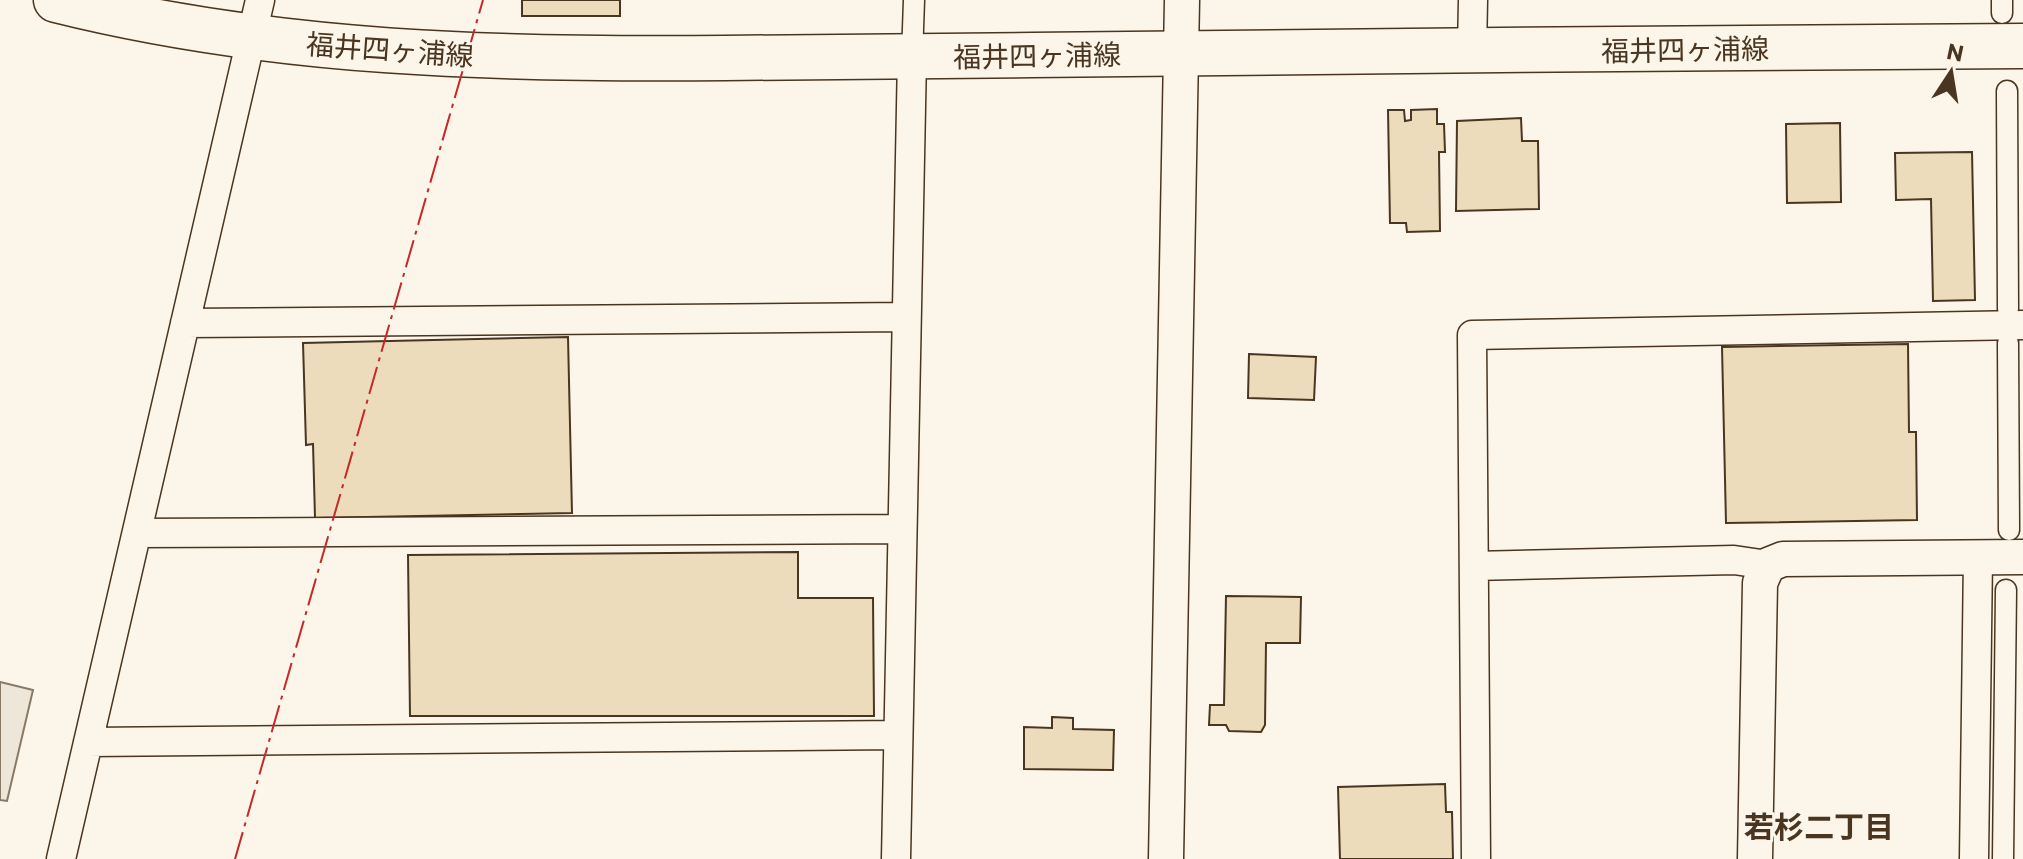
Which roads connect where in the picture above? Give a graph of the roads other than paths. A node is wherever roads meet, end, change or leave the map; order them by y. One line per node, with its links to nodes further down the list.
1 (56, 0): 5 (main road, 福井四ヶ浦線)
2 (914, 0): 9 (street)
3 (1182, 0): 8 (street)
4 (1473, 0): 7 (street)
5 (256, 19): 9 (main road, 福井四ヶ浦線); 12 (street)
6 (2009, 20): 7 (main road, 福井四ヶ浦線)
7 (1472, 51): 8 (main road, 福井四ヶ浦線)
8 (1181, 52): 9 (main road, 福井四ヶ浦線); 25 (street)
9 (912, 57): 11 (street)
10 (2007, 91): 13 (street)
11 (906, 317): 12 (street); 14 (street)
12 (185, 323): 15 (street)
13 (2013, 326): 16 (street); 19 (street)
14 (902, 529): 15 (street); 21 (street)
15 (137, 533): 22 (street)
16 (2016, 543): 17 (street)
17 (1978, 558): 18 (street); 28 (street)
18 (1768, 565): 19 (street); 27 (street)
19 (1474, 566): 26 (street)
20 (2006, 590): 29 (street)
21 (898, 735): 22 (street); 24 (street)
22 (88, 742): 23 (street)
23 (61, 859)
24 (896, 859)
25 (1166, 859)
26 (1476, 859)
27 (1755, 859)
28 (1974, 859)
29 (2003, 859)

